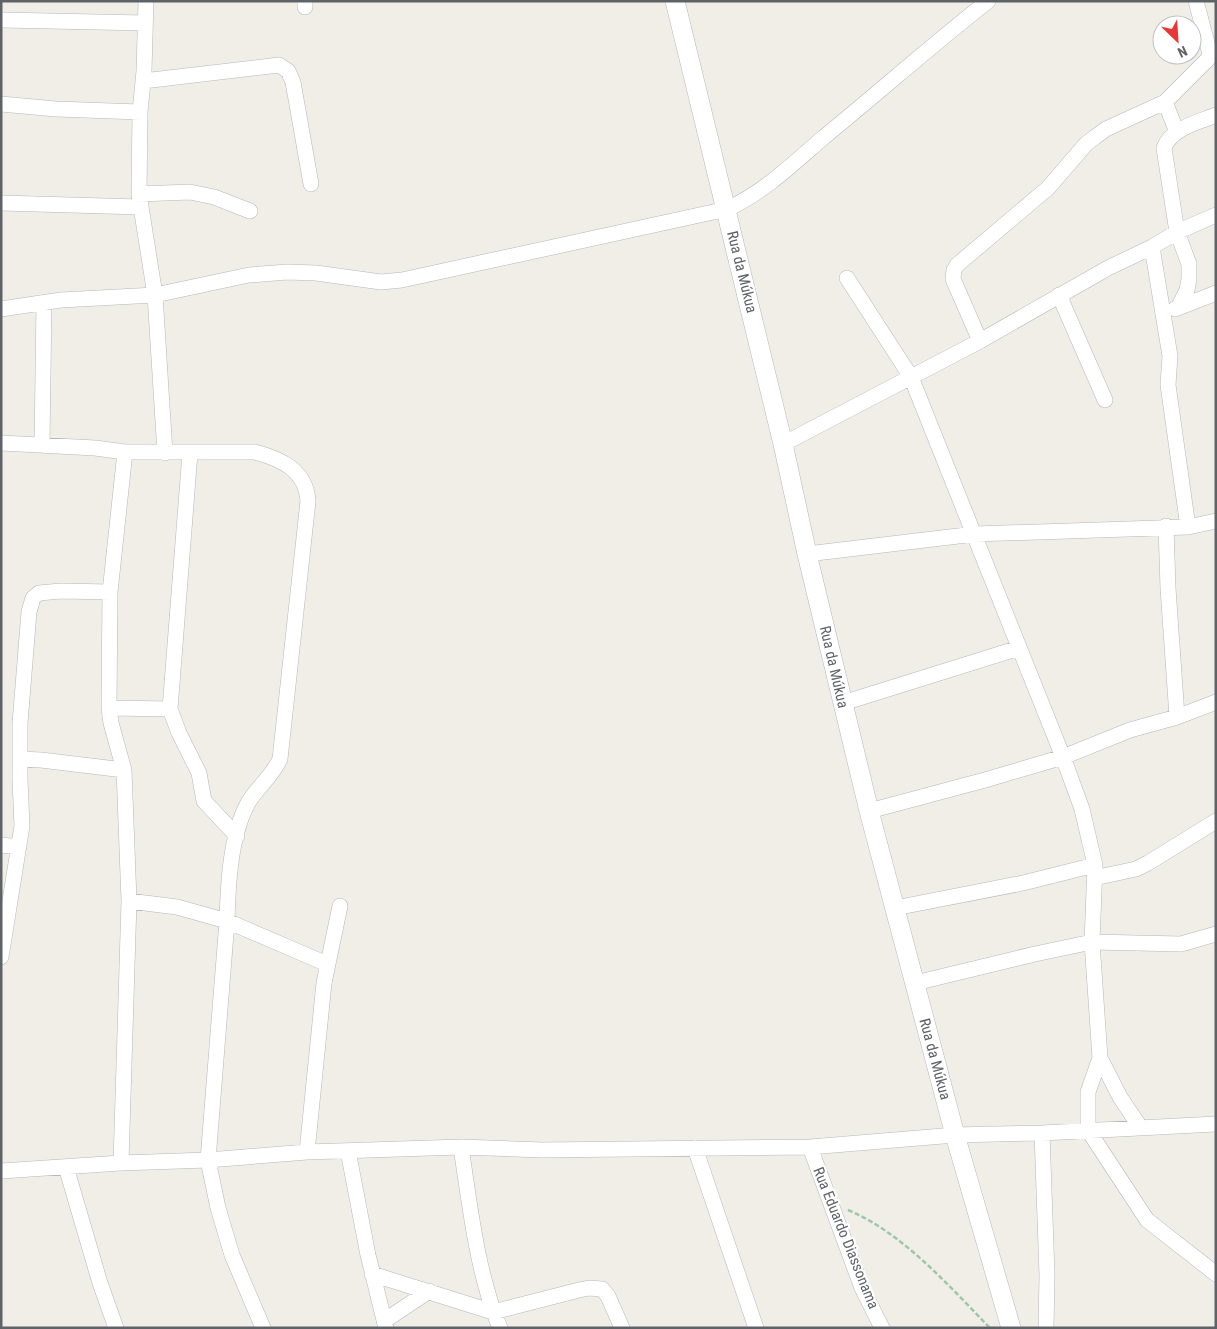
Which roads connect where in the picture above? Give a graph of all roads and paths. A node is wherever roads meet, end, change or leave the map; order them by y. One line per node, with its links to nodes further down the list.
1 (146, 1): 6 (street)
2 (674, 1): 16 (street, Rua da Múkua)
3 (988, 1): 16 (street)
4 (1196, 1): 8 (street)
5 (1, 20): 6 (street)
6 (145, 23): 7 (street)
7 (144, 81): 10 (street); 13 (street)
8 (1165, 102): 12 (street); 29 (street)
9 (1, 104): 10 (street)
10 (140, 112): 14 (street)
11 (1216, 115): 12 (street)
12 (1177, 132): 19 (street)
13 (311, 184)
14 (139, 200): 15 (street); 17 (street); 23 (street)
15 (1, 203)
16 (727, 209): 23 (street); 33 (street, Rua da Múkua)
17 (250, 211)
18 (1216, 215): 19 (street)
19 (1177, 232): 20 (street); 26 (street)
20 (1152, 247): 24 (street); 28 (street)
21 (847, 278): 30 (street)
22 (1216, 292): 26 (street)
23 (154, 295): 25 (street); 37 (street)
24 (1059, 296): 29 (street); 31 (street)
25 (44, 302): 27 (street); 34 (street)
26 (1178, 308): 28 (street)
27 (1, 309)
28 (1164, 315): 40 (street)
29 (980, 341): 30 (street)
30 (911, 376): 33 (street); 41 (street)
31 (1106, 400)
32 (1, 443): 34 (street)
33 (783, 444): 42 (street, Rua da Múkua)
34 (42, 445): 35 (street)
35 (125, 452): 37 (street); 43 (street)
36 (190, 452): 37 (street); 48 (street); 55 (street)
37 (165, 453)
38 (1216, 521): 40 (street)
39 (1166, 526): 40 (street); 41 (street); 49 (street)
40 (1188, 526)
41 (975, 534): 42 (street); 44 (street)
42 (807, 554): 46 (street, Rua da Múkua)
43 (110, 592): 47 (street); 51 (street)
44 (1019, 648): 46 (street); 50 (street)
45 (1216, 702): 49 (street)
46 (843, 703): 53 (street, Rua da Múkua)
47 (109, 708): 48 (street); 52 (street)
48 (170, 709): 55 (street)
49 (1177, 717): 50 (street)
50 (1063, 756): 53 (street); 58 (street)
51 (20, 759): 52 (street); 57 (street)
52 (124, 770): 59 (street)
53 (869, 811): 61 (street, Rua da Múkua)
54 (1216, 821): 58 (street)
55 (237, 836): 62 (street)
56 (1, 845): 57 (street)
57 (19, 847): 65 (street)
58 (1095, 872): 61 (street); 64 (street)
59 (129, 900): 62 (street); 80 (street)
60 (340, 906): 66 (street)
61 (895, 908): 67 (street, Rua da Múkua)
62 (227, 921): 66 (street); 79 (street)
63 (1216, 934): 64 (street)
64 (1092, 942): 67 (street); 68 (street)
65 (1, 957)
66 (327, 964): 78 (street)
67 (915, 983): 73 (street, Rua da Múkua)
68 (1100, 1058): 70 (street); 71 (street)
69 (1216, 1124): 70 (street)
70 (1140, 1127): 71 (street)
71 (1088, 1130): 72 (street); 85 (street)
72 (1042, 1133): 73 (street); 97 (street)
73 (955, 1135): 75 (street); 96 (street, Rua da Múkua)
74 (461, 1147): 76 (street); 77 (street); 87 (street)
75 (810, 1147): 76 (street); 83 (street, Rua Eduardo Diassonama)
76 (695, 1148): 93 (street)
77 (348, 1151): 78 (street); 84 (street)
78 (307, 1152): 79 (street)
79 (208, 1160): 80 (street); 89 (street)
80 (121, 1163): 81 (street)
81 (66, 1167): 82 (street); 90 (street)
82 (1, 1172)
83 (831, 1202): 94 (street, Rua Eduardo Diassonama); 95 (path)
84 (372, 1274): 86 (street); 88 (street)
85 (1216, 1274)
86 (429, 1291): 87 (street); 88 (street)
87 (493, 1312): 91 (street); 92 (street)
88 (385, 1324)
89 (259, 1327)
90 (116, 1328)
91 (500, 1328)
92 (622, 1328)
93 (756, 1328)
94 (882, 1328)
95 (990, 1328)
96 (1011, 1328)
97 (1046, 1328)

